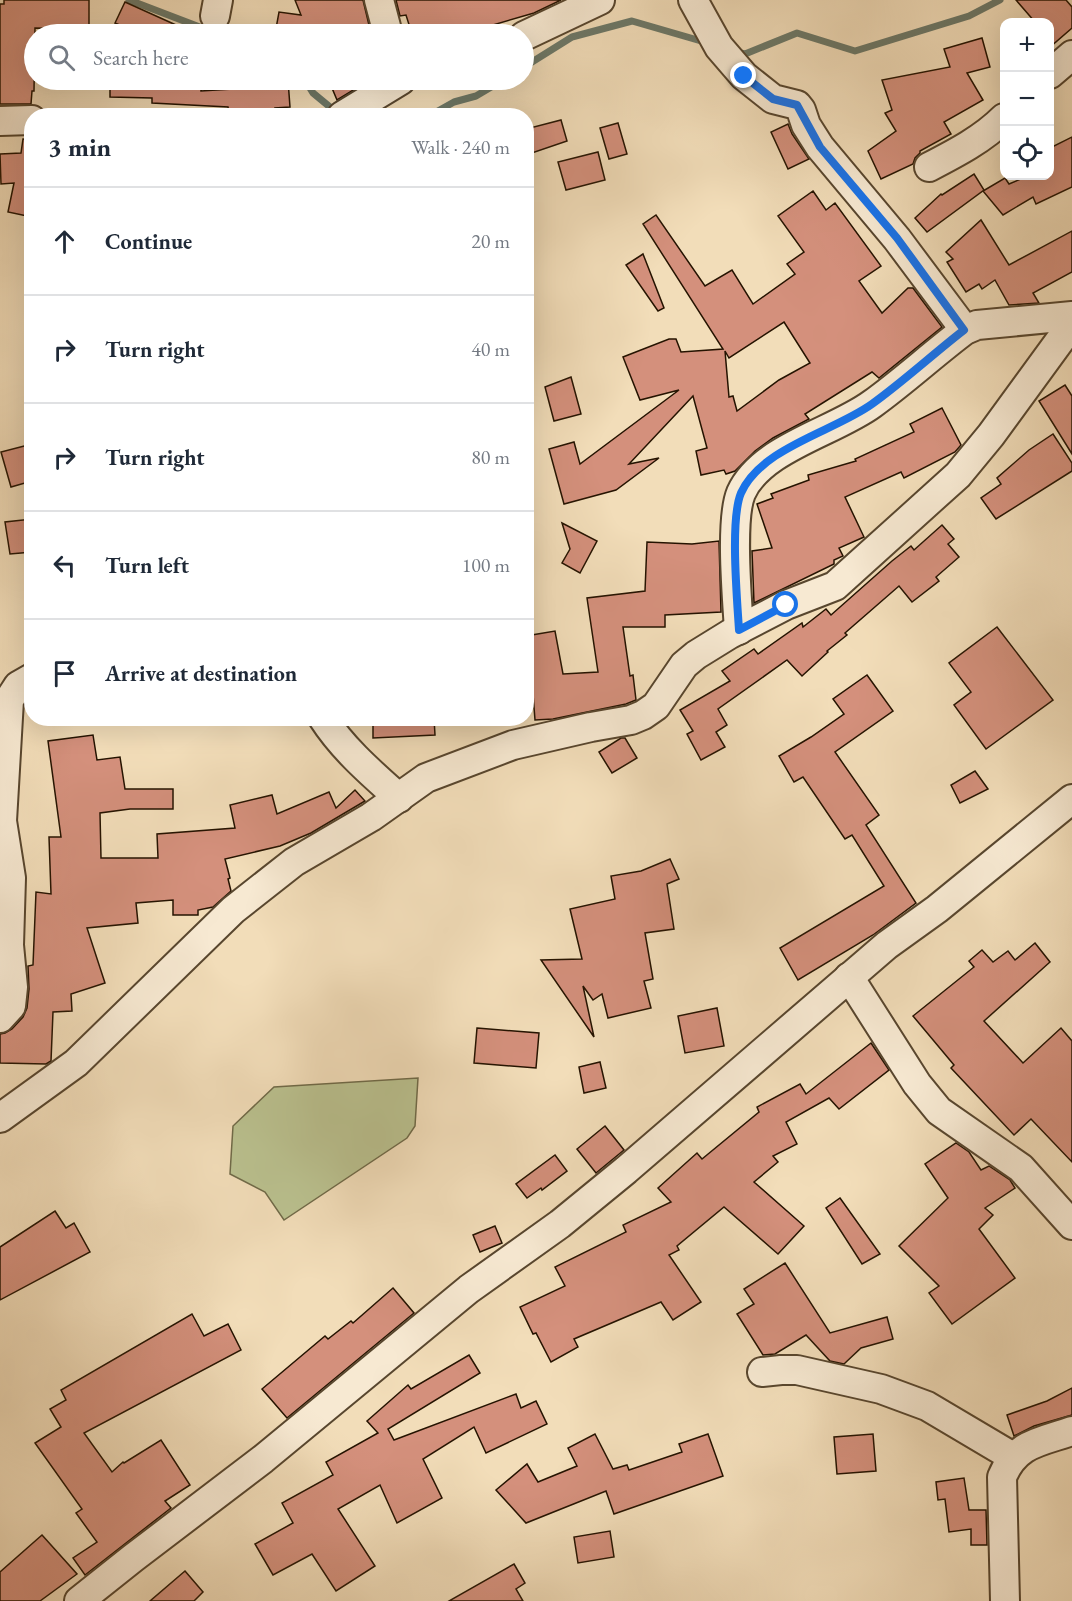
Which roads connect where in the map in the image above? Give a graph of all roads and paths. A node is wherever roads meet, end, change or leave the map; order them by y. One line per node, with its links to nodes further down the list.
1 (379, 0): 4 (street)
2 (600, 0): 5 (street)
3 (693, 0): 16 (street)
4 (385, 24)
5 (534, 31)
6 (1072, 55): 7 (street)
7 (1052, 72)
8 (385, 90): 9 (street)
9 (355, 108)
10 (24, 120): 11 (street)
11 (0, 121)
12 (1000, 122): 13 (street)
13 (929, 167)
14 (1072, 316): 16 (street)
15 (1072, 324): 17 (street)
16 (964, 330): 17 (street)
17 (739, 630): 20 (street)
18 (24, 683): 22 (street)
19 (328, 726): 20 (street)
20 (399, 798): 25 (street)
21 (1072, 799): 23 (street)
22 (1, 821): 24 (street)
23 (849, 977): 26 (street); 30 (street)
24 (0, 1018)
25 (0, 1118)
26 (1072, 1225)
27 (762, 1372): 29 (street)
28 (1072, 1431): 29 (street)
29 (1013, 1457): 31 (street)
30 (79, 1601)
31 (1005, 1601)

